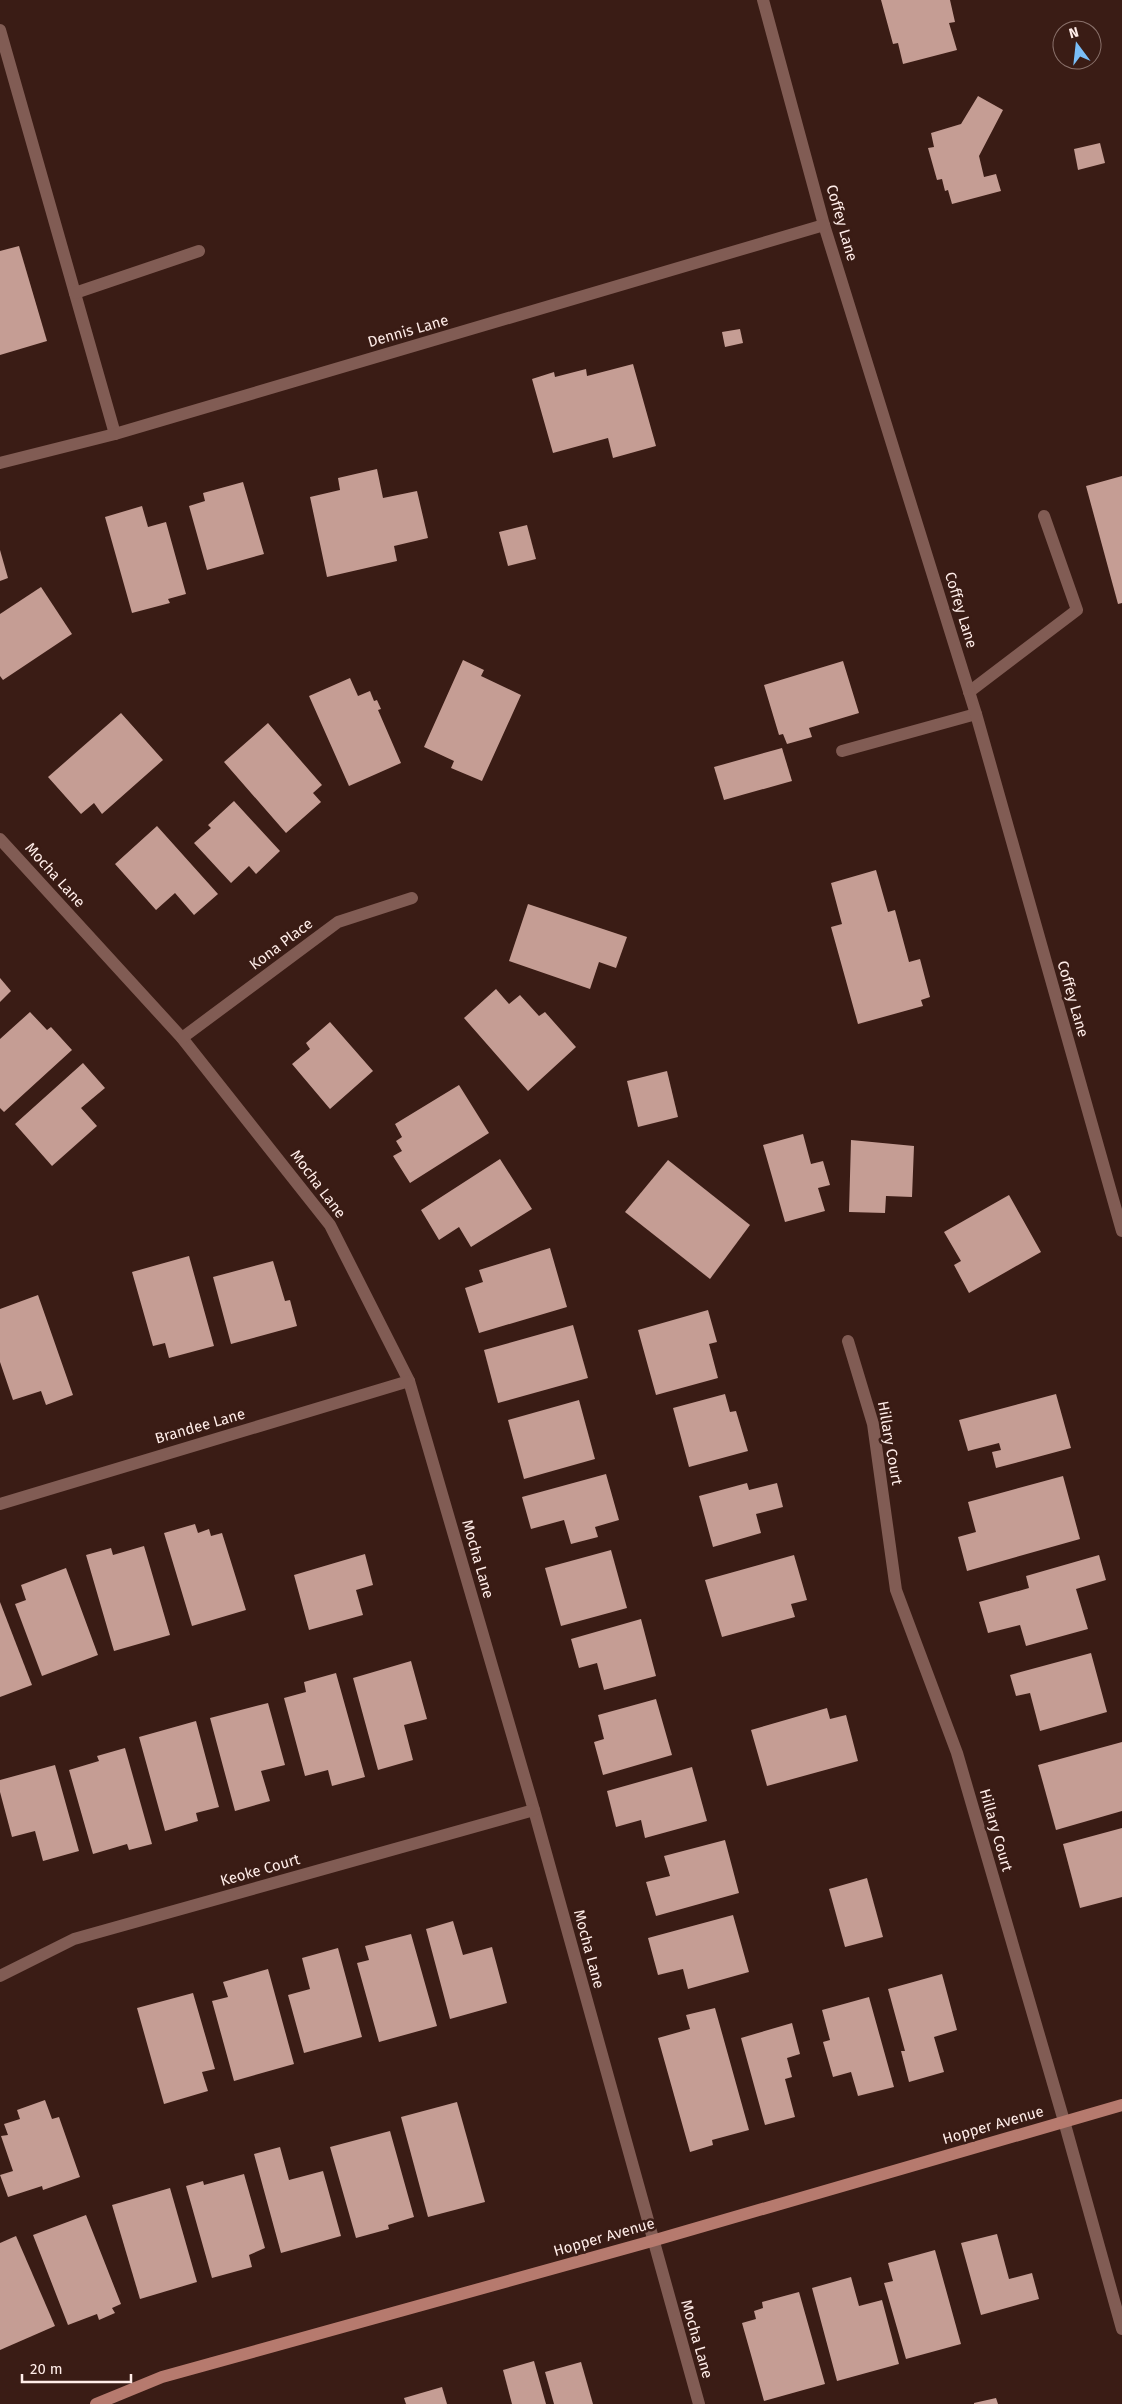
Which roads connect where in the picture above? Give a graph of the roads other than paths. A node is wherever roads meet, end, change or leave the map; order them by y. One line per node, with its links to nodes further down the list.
1 (764, 0): 3 (street, Coffey Lane)
2 (0, 30): 5 (street)
3 (824, 226): 6 (street, Dennis Lane); 9 (street, Coffey Lane)
4 (199, 251): 5 (street)
5 (75, 293): 6 (street)
6 (115, 434): 7 (street, Dennis Lane)
7 (0, 463)
8 (1044, 516): 9 (street)
9 (969, 692): 10 (street, Coffey Lane)
10 (976, 714): 11 (street); 15 (street, Coffey Lane)
11 (842, 751)
12 (0, 839): 14 (street, Mocha Lane)
13 (412, 898): 14 (street, Kona Place)
14 (182, 1038): 17 (street, Mocha Lane)
15 (1122, 1231)
16 (848, 1341): 22 (street, Hillary Court)
17 (409, 1382): 18 (street, Brandee Lane); 19 (street, Mocha Lane)
18 (0, 1504)
19 (534, 1810): 20 (street, Keoke Court); 23 (street, Mocha Lane)
20 (0, 1976)
21 (1122, 2105): 22 (street, Hopper Avenue)
22 (1064, 2121): 23 (street, Hopper Avenue); 24 (street, Hillary Court)
23 (652, 2241): 25 (street, Hopper Avenue); 26 (street, Mocha Lane)
24 (1122, 2329)
25 (96, 2404)
26 (699, 2404)

